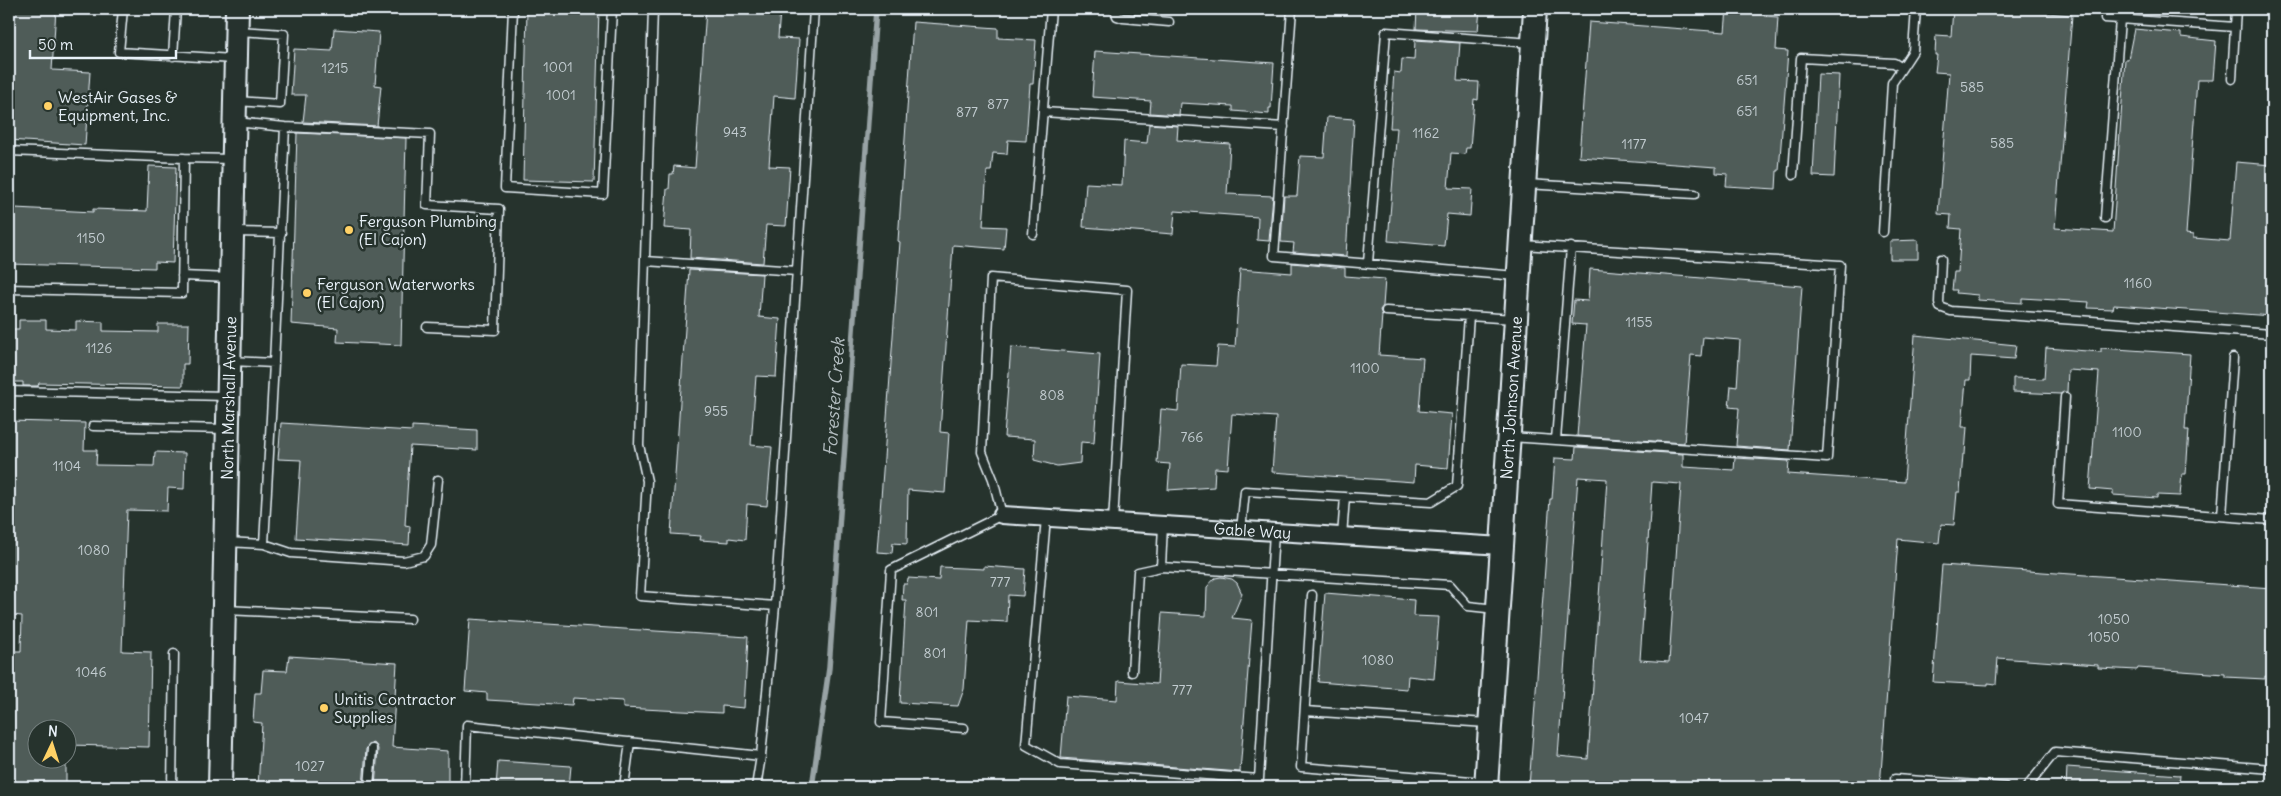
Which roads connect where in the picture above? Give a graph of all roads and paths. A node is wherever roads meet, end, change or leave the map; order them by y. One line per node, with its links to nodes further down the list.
1 (123, 9): 19 (lane)
2 (176, 9): 19 (lane)
3 (513, 9): 4 (lane)
4 (612, 9)
5 (653, 9): 41 (lane)
6 (814, 9): 43 (lane)
7 (1051, 9): 24 (lane)
8 (1115, 9): 16 (lane)
9 (1292, 9): 26 (lane)
10 (1534, 9): 18 (main road, North Johnson Avenue)
11 (1916, 9): 21 (lane)
12 (2106, 9): 14 (lane)
13 (2236, 9): 17 (lane)
14 (2120, 19): 17 (lane); 33 (lane)
15 (237, 20): 20 (main road, North Marshall Avenue); 23 (lane)
16 (1169, 22)
17 (2235, 27): 22 (lane)
18 (1532, 43): 31 (main road, North Johnson Avenue); 42 (lane)
19 (173, 56): 20 (lane)
20 (236, 59): 23 (main road, North Marshall Avenue)
21 (1902, 68): 30 (lane); 35 (lane)
22 (2232, 79)
23 (235, 111): 25 (lane); 29 (main road, North Marshall Avenue)
24 (1043, 112): 26 (lane); 37 (lane)
25 (285, 127): 36 (lane); 51 (lane)
26 (1284, 127): 42 (lane)
27 (9, 151): 28 (lane)
28 (184, 158): 29 (lane); 44 (lane)
29 (234, 159): 34 (main road, North Marshall Avenue)
30 (1793, 175)
31 (1524, 184): 32 (lane); 38 (main road, North Johnson Avenue)
32 (1695, 194)
33 (2105, 218)
34 (232, 232): 36 (lane); 46 (main road, North Marshall Avenue)
35 (1883, 232)
36 (281, 233): 55 (lane)
37 (1033, 234)
38 (1520, 245): 39 (lane); 45 (main road, North Johnson Avenue)
39 (1571, 247): 62 (lane); 62 (lane)
40 (1941, 259): 52 (lane)
41 (644, 261): 43 (lane); 80 (lane)
42 (1368, 264): 45 (lane)
43 (797, 271): 80 (lane)
44 (182, 276): 46 (lane); 47 (lane)
45 (1519, 276): 50 (main road, North Johnson Avenue)
46 (231, 278): 54 (main road, North Marshall Avenue)
47 (9, 289)
48 (1386, 311): 49 (lane)
49 (1469, 316): 50 (lane); 64 (lane)
50 (1516, 319): 61 (main road, North Johnson Avenue)
51 (427, 327)
52 (2272, 334)
53 (2233, 358): 66 (lane)
54 (229, 361): 55 (lane); 57 (main road, North Marshall Avenue)
55 (274, 363): 75 (lane)
56 (9, 391): 57 (lane)
57 (228, 396): 60 (main road, North Marshall Avenue)
58 (2065, 397): 66 (lane)
59 (93, 426): 60 (lane)
60 (228, 429): 74 (main road, North Marshall Avenue)
61 (1509, 437): 62 (lane); 76 (main road, North Johnson Avenue)
62 (1556, 440)
63 (438, 480): 75 (lane)
64 (1345, 497): 71 (lane); 73 (lane)
65 (1002, 515): 67 (street, Gable Way); 69 (lane); 88 (lane)
66 (2222, 516): 68 (lane)
67 (1046, 518): 69 (street, Gable Way); 78 (lane)
68 (2272, 520)
69 (1114, 522): 70 (street, Gable Way)
70 (1164, 525): 71 (street, Gable Way); 77 (lane)
71 (1241, 530): 72 (street, Gable Way)
72 (1274, 532): 73 (street, Gable Way); 78 (lane)
73 (1342, 536): 76 (street, Gable Way)
74 (225, 542): 75 (lane); 81 (main road, North Marshall Avenue)
75 (264, 544)
76 (1502, 546): 82 (main road, North Johnson Avenue)
77 (1161, 567): 78 (lane); 85 (lane)
78 (1272, 574): 82 (lane)
79 (1312, 595): 86 (lane)
80 (775, 606): 91 (lane)
81 (224, 610): 83 (lane); 96 (main road, North Marshall Avenue)
82 (1498, 610): 87 (main road, North Johnson Avenue)
83 (410, 619)
84 (174, 654): 95 (lane)
85 (1132, 672)
86 (1304, 711): 87 (lane); 94 (lane)
87 (1490, 724): 94 (main road, North Johnson Avenue)
88 (964, 728)
89 (630, 742): 91 (lane); 98 (lane); 99 (lane)
90 (372, 749): 97 (lane)
91 (761, 756): 100 (lane)
92 (2272, 769): 102 (lane)
93 (1894, 779): 101 (lane)
94 (1486, 785)
95 (172, 787)
96 (220, 787)
97 (370, 787)
98 (464, 787)
99 (624, 787)
100 (756, 787)
101 (2005, 787)
102 (2027, 787)

